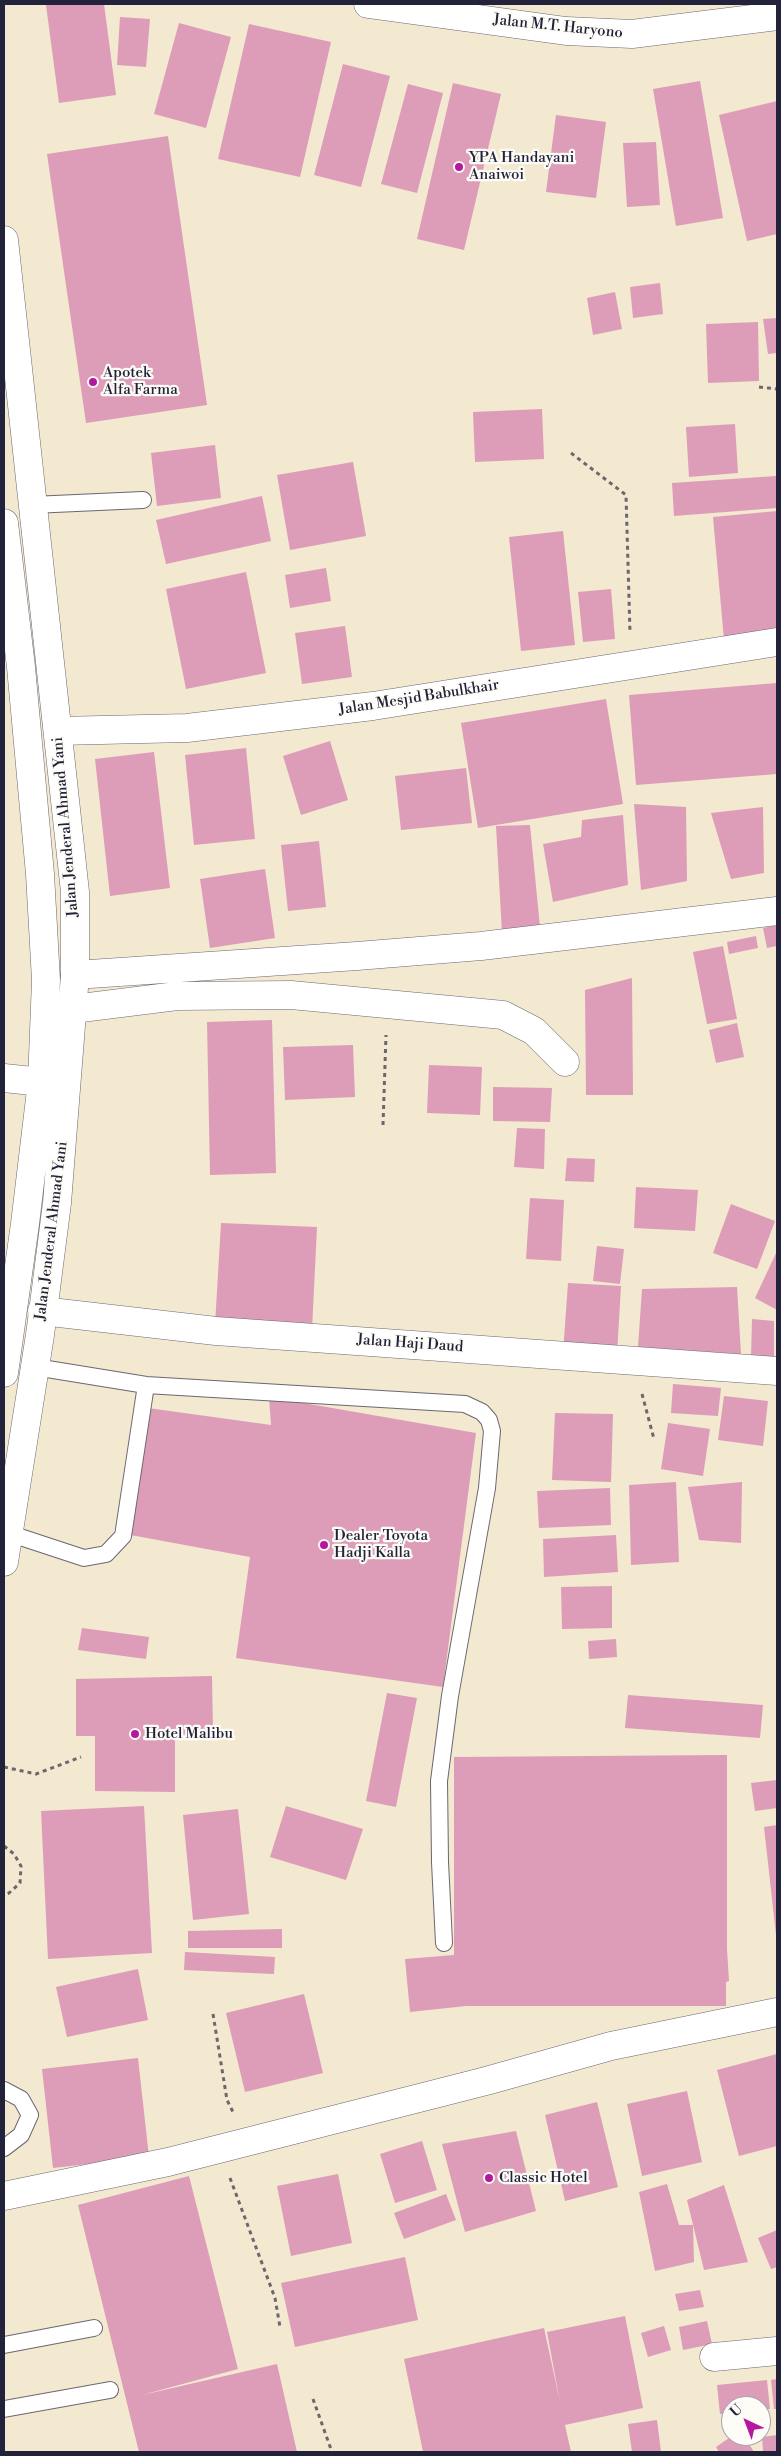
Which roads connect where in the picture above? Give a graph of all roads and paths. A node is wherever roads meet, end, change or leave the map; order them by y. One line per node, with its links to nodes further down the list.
1 (368, 4): 2 (main road, Jalan M.T. Haryono)
2 (777, 16)
3 (4, 240): 8 (main road, Jalan Jenderal Ahmad Yani)
4 (758, 387): 5 (path)
5 (777, 389)
6 (571, 453): 12 (path)
7 (143, 500): 8 (lane)
8 (32, 505): 13 (main road, Jalan Jenderal Ahmad Yani)
9 (4, 523): 10 (main road, Jalan Jenderal Ahmad Yani)
10 (6, 551): 20 (main road, Jalan Jenderal Ahmad Yani)
11 (777, 642): 12 (main road, Jalan Mesjid Babulkhair)
12 (631, 664): 13 (main road, Jalan Mesjid Babulkhair)
13 (58, 731): 15 (main road, Jalan Jenderal Ahmad Yani)
14 (777, 910): 15 (main road)
15 (75, 974): 17 (main road, Jalan Jenderal Ahmad Yani)
16 (387, 1005): 17 (main road); 18 (main road); 21 (path)
17 (73, 1009): 22 (main road, Jalan Jenderal Ahmad Yani)
18 (564, 1062)
19 (4, 1078): 20 (main road)
20 (42, 1082): 26 (main road, Jalan Jenderal Ahmad Yani)
21 (383, 1125)
22 (42, 1311): 23 (main road, Jalan Haji Daud); 24 (main road, Jalan Jenderal Ahmad Yani)
23 (634, 1362): 25 (main road, Jalan Haji Daud); 29 (path)
24 (35, 1367): 27 (lane); 28 (main road, Jalan Jenderal Ahmad Yani)
25 (777, 1371)
26 (4, 1373)
27 (146, 1385): 30 (lane); 36 (lane)
28 (15, 1408): 30 (main road, Jalan Jenderal Ahmad Yani)
29 (654, 1439)
30 (8, 1533): 31 (main road, Jalan Jenderal Ahmad Yani)
31 (4, 1562)
32 (80, 1757): 33 (path)
33 (4, 1766)
34 (4, 1846): 35 (path)
35 (4, 1895)
36 (444, 1943)
37 (777, 2012): 40 (main road)
38 (213, 2014): 40 (path)
39 (4, 2090): 41 (lane)
40 (248, 2142): 42 (main road)
41 (4, 2148)
42 (219, 2150): 43 (main road); 44 (path)
43 (4, 2196)
44 (280, 2327)
45 (94, 2328): 46 (lane)
46 (4, 2344)
47 (777, 2351): 48 (main road)
48 (714, 2357)
49 (110, 2390): 51 (lane)
50 (313, 2399): 52 (path)
51 (4, 2409)
52 (332, 2452)

